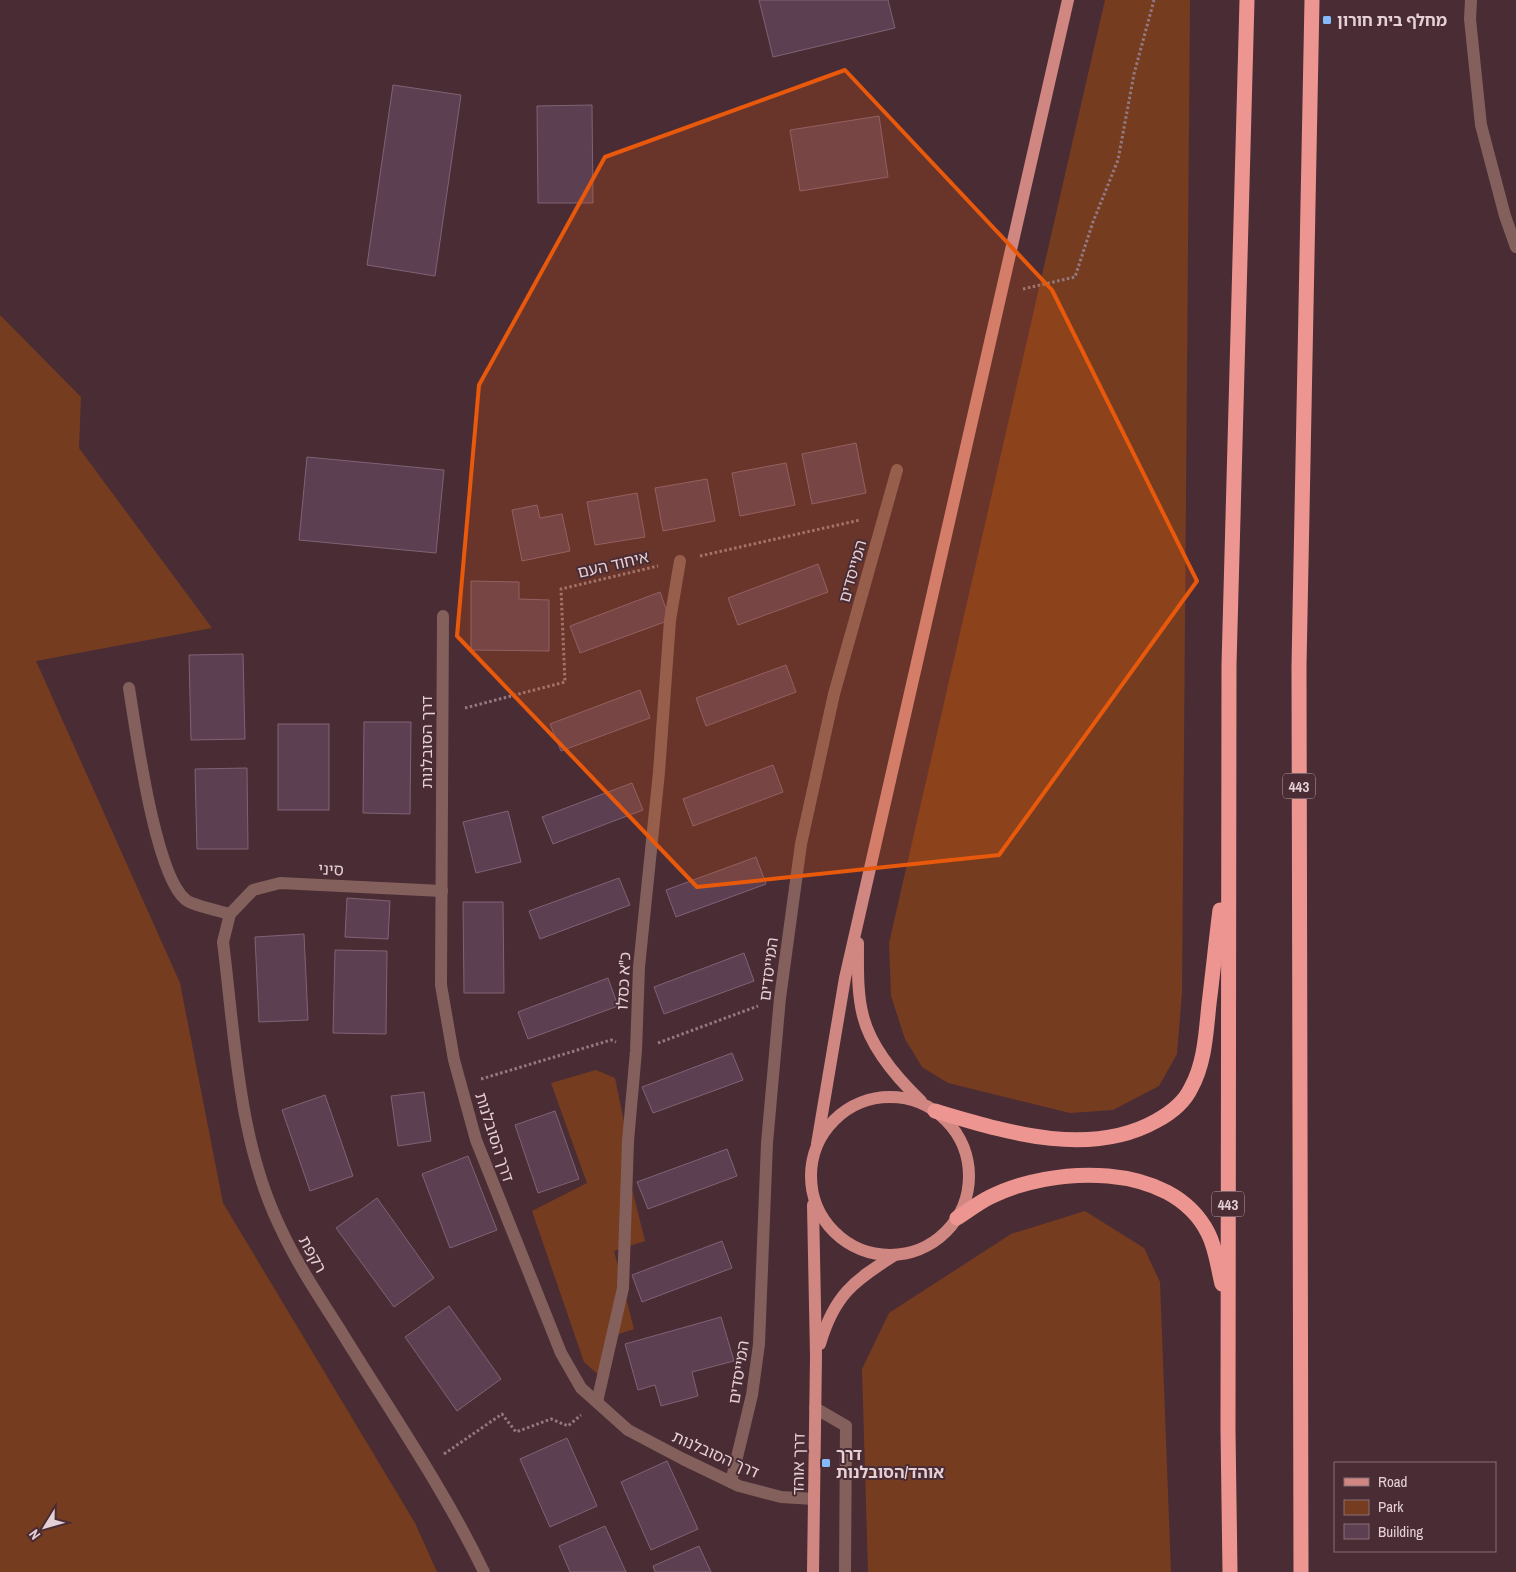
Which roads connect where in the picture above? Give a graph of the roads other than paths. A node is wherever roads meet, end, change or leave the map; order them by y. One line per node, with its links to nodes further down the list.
1 (1068, 0): 13 (main road)
2 (1247, 0): 10 (highway, 443)
3 (1312, 0): 29 (highway, 443)
4 (1471, 0): 5 (street)
5 (1516, 247)
6 (897, 470): 23 (street, המייסדים)
7 (680, 561): 21 (street, כ"א כסלו)
8 (443, 616): 11 (street, דרך הסובלנות)
9 (129, 688): 12 (street)
10 (1229, 836): 14 (highway); 19 (highway, 443)
11 (442, 891): 12 (street, סיני); 21 (street, דרך הסובלנות)
12 (230, 914): 25 (street, רקפת)
13 (857, 923): 14 (main road); 15 (main road)
14 (930, 1108): 15 (main road); 17 (main road)
15 (817, 1144): 16 (main road)
16 (812, 1194): 18 (main road); 20 (main road)
17 (957, 1218): 18 (main road); 19 (highway)
18 (895, 1255): 20 (main road)
19 (1228, 1312): 28 (highway, 443)
20 (816, 1356): 22 (main road, דרך אוהד)
21 (597, 1402): 23 (street, דרך הסובלנות)
22 (815, 1408): 24 (main road, דרך אוהד); 27 (street)
23 (731, 1482): 24 (street, דרך הסובלנות)
24 (814, 1499): 26 (main road, דרך אוהד)
25 (484, 1572)
26 (813, 1572)
27 (844, 1572)
28 (1230, 1572)
29 (1301, 1572)

